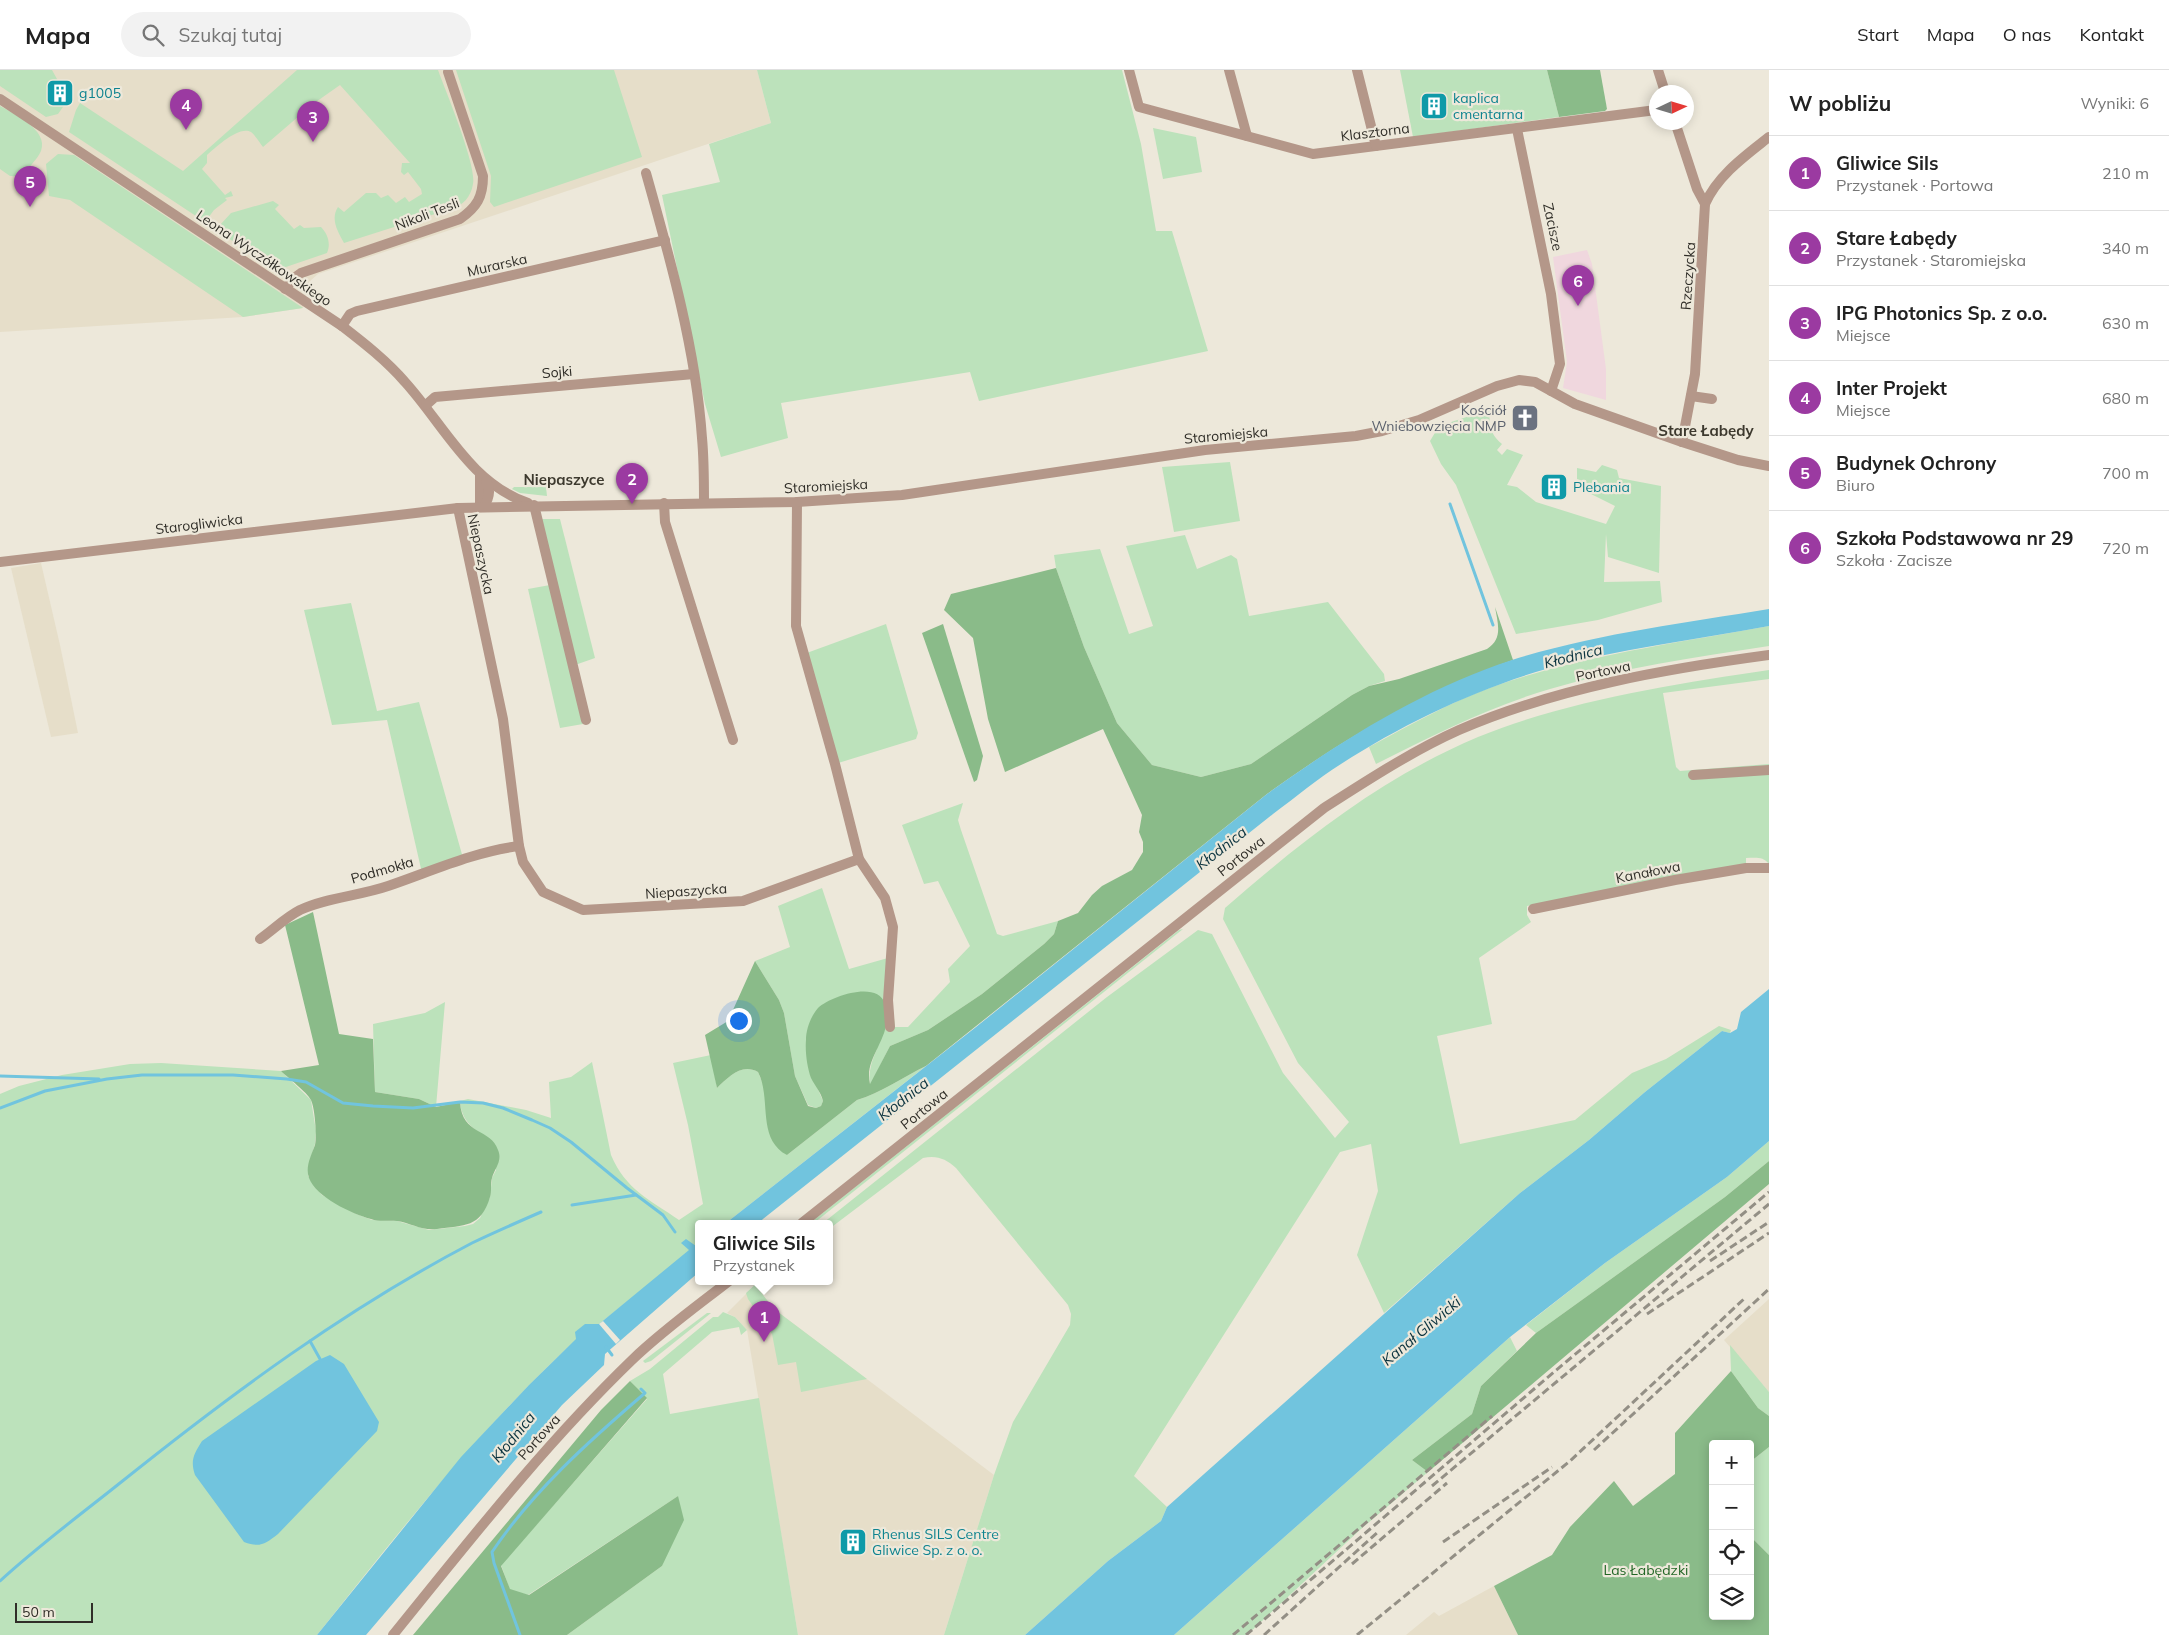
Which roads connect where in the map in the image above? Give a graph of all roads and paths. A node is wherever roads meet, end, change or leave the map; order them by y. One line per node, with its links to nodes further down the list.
1 (1129, 70): 11 (street, Klasztorna)
2 (1230, 70): 11 (street)
3 (1357, 70): 13 (street)
4 (1658, 70): 6 (street)
5 (448, 72): 17 (street, Nikoli Tesli)
6 (1663, 85)
7 (0, 99): 17 (street, Leona Wyczółkowskiego)
8 (1649, 111): 9 (street, Klasztorna)
9 (1517, 129): 13 (street, Klasztorna); 20 (street, Zacisze)
10 (1678, 130): 15 (street)
11 (1247, 136): 13 (street, Klasztorna)
12 (1769, 137): 15 (street, Rzeczycka)
13 (1376, 146)
14 (646, 173): 16 (street)
15 (1706, 204): 21 (street, Rzeczycka)
16 (665, 240): 18 (street, Murarska); 19 (street)
17 (286, 289): 18 (street, Leona Wyczółkowskiego)
18 (342, 326): 23 (street, Leona Wyczółkowskiego)
19 (694, 374): 23 (street, Sojki); 29 (street)
20 (1551, 391): 24 (street, Staromiejska); 27 (street, Staromiejska)
21 (1691, 396): 22 (street); 24 (street, Rzeczycka)
22 (1712, 399)
23 (426, 406): 26 (street, Leona Wyczółkowskiego)
24 (1682, 442): 25 (street, Staromiejska)
25 (1769, 466)
26 (483, 478): 30 (street, Leona Wyczółkowskiego); 31 (street)
27 (797, 502): 29 (street, Staromiejska); 41 (street)
28 (664, 503): 29 (street, Staromiejska); 30 (street, Staromiejska); 37 (street)
29 (704, 503)
30 (534, 505): 31 (street, Staromiejska); 36 (street)
31 (481, 507): 32 (street, Staromiejska)
32 (458, 508): 33 (street, Staromiejska); 40 (street, Niepaszycka)
33 (402, 514): 34 (street, Starogliwicka)
34 (0, 562)
35 (1769, 655): 46 (street, Portowa)
36 (586, 720)
37 (733, 740)
38 (1769, 770): 39 (street)
39 (1693, 775)
40 (519, 846): 41 (street, Niepaszycka); 44 (street, Podmokła)
41 (859, 859): 45 (street)
42 (1769, 868): 43 (street, Kanałowa)
43 (1533, 909)
44 (260, 939)
45 (890, 1027)
46 (806, 1220)
47 (725, 1285): 48 (street, Portowa)
48 (393, 1635)

